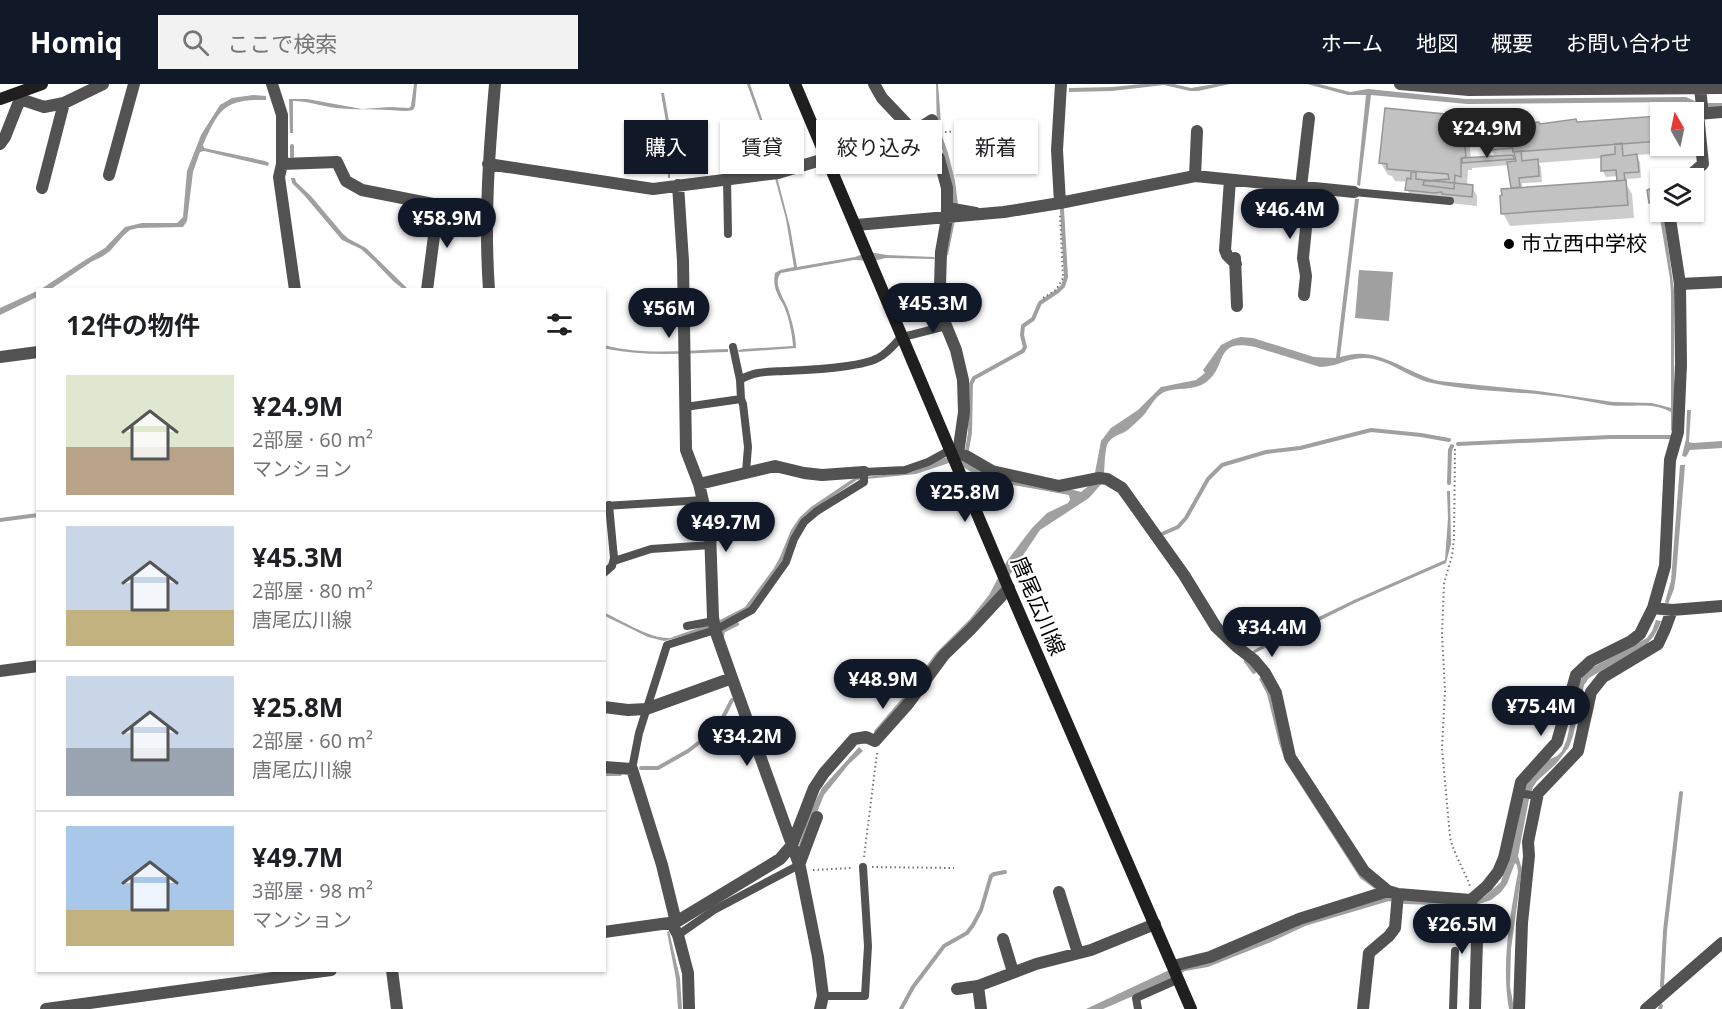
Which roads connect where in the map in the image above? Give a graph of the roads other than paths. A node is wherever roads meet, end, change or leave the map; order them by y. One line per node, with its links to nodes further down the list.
1 (42, 84): 11 (main road)
2 (104, 84): 15 (street)
3 (134, 84): 28 (street)
4 (272, 84): 24 (street)
5 (495, 84): 25 (street)
6 (795, 84): 21 (main road, 唐尾広川線)
7 (874, 84): 19 (street)
8 (1061, 84): 37 (street)
9 (1400, 84): 13 (street)
10 (1722, 88): 14 (street)
11 (21, 92): 12 (main road); 15 (street); 22 (street)
12 (0, 99)
13 (1669, 102)
14 (1704, 102)
15 (64, 103): 34 (street)
16 (1704, 105): 17 (street)
17 (1722, 112)
18 (1309, 118): 33 (street)
19 (902, 120)
20 (1197, 131): 29 (street)
21 (816, 135)
22 (0, 144)
23 (816, 162): 30 (street)
24 (282, 164): 38 (street); 46 (street)
25 (488, 164): 32 (street); 39 (street)
26 (942, 169): 40 (street)
27 (833, 174): 42 (main road, 唐尾広川線)
28 (109, 175)
29 (1195, 176): 31 (street); 37 (street)
30 (727, 179): 32 (street); 43 (lane)
31 (1230, 180): 33 (street); 50 (street)
32 (678, 184): 58 (street)
33 (1306, 187): 35 (street); 49 (street)
34 (42, 188)
35 (1354, 192): 36 (lane)
36 (1450, 201)
37 (1060, 203): 40 (street)
38 (438, 205): 39 (street); 47 (street)
39 (486, 209): 48 (street)
40 (953, 212): 42 (street); 51 (street)
41 (1670, 222): 45 (street)
42 (856, 225): 52 (main road, 唐尾広川線)
43 (728, 234)
44 (1722, 282): 45 (street)
45 (1680, 284): 70 (street)
46 (296, 288)
47 (427, 288)
48 (489, 288)
49 (1304, 295)
50 (1237, 306)
51 (946, 326): 52 (lane); 59 (street)
52 (902, 337): 56 (lane); 59 (main road, 唐尾広川線)
53 (733, 347): 56 (lane)
54 (36, 352): 55 (street)
55 (0, 357)
56 (740, 380): 57 (lane)
57 (741, 399): 58 (lane); 60 (lane)
58 (685, 407): 62 (street)
59 (954, 456): 61 (lane); 68 (main road, 唐尾広川線); 90 (street)
60 (746, 472): 61 (street); 62 (street)
61 (864, 472): 73 (lane)
62 (699, 483): 63 (street)
63 (704, 500): 64 (lane); 65 (street)
64 (607, 506): 66 (lane)
65 (711, 545): 66 (lane); 73 (street)
66 (614, 561): 67 (lane)
67 (606, 571)
68 (1007, 585): 86 (street); 93 (main road, 唐尾広川線)
69 (1722, 606): 71 (street)
70 (1653, 608): 71 (street); 74 (street)
71 (1672, 610): 75 (street)
72 (687, 626): 73 (lane)
73 (714, 626): 78 (street); 80 (lane)
74 (1631, 641): 75 (lane); 83 (street)
75 (1639, 656): 84 (street)
76 (36, 666): 77 (street)
77 (0, 671)
78 (732, 678): 80 (street); 86 (street)
79 (606, 707): 80 (street)
80 (646, 709): 82 (lane)
81 (606, 767): 82 (street)
82 (632, 769): 92 (street)
83 (1519, 793): 84 (lane); 91 (street)
84 (1537, 796): 117 (street)
85 (817, 817): 88 (street)
86 (792, 845): 88 (street); 92 (street)
87 (863, 867): 106 (lane)
88 (800, 868): 95 (lane); 106 (street)
89 (1059, 892): 99 (street)
90 (1393, 893): 91 (street); 103 (street); 114 (street)
91 (1472, 898): 116 (street)
92 (674, 922): 94 (street); 95 (street)
93 (1155, 924): 99 (street); 103 (main road, 唐尾広川線)
94 (606, 932)
95 (678, 935): 109 (street)
96 (1003, 939): 102 (street)
97 (1722, 943): 118 (street)
98 (1455, 951): 115 (lane)
99 (1078, 953): 102 (street)
100 (316, 972): 107 (street)
101 (392, 972): 108 (street)
102 (1013, 972): 104 (street)
103 (1176, 972): 112 (lane); 113 (main road, 唐尾広川線)
104 (978, 986): 105 (street); 111 (street)
105 (957, 988)
106 (823, 996): 110 (street)
107 (46, 1009)
108 (397, 1009)
109 (689, 1009)
110 (820, 1009)
111 (981, 1009)
112 (1138, 1009)
113 (1191, 1009)
114 (1363, 1009)
115 (1453, 1009)
116 (1475, 1009)
117 (1519, 1009)
118 (1646, 1009)

